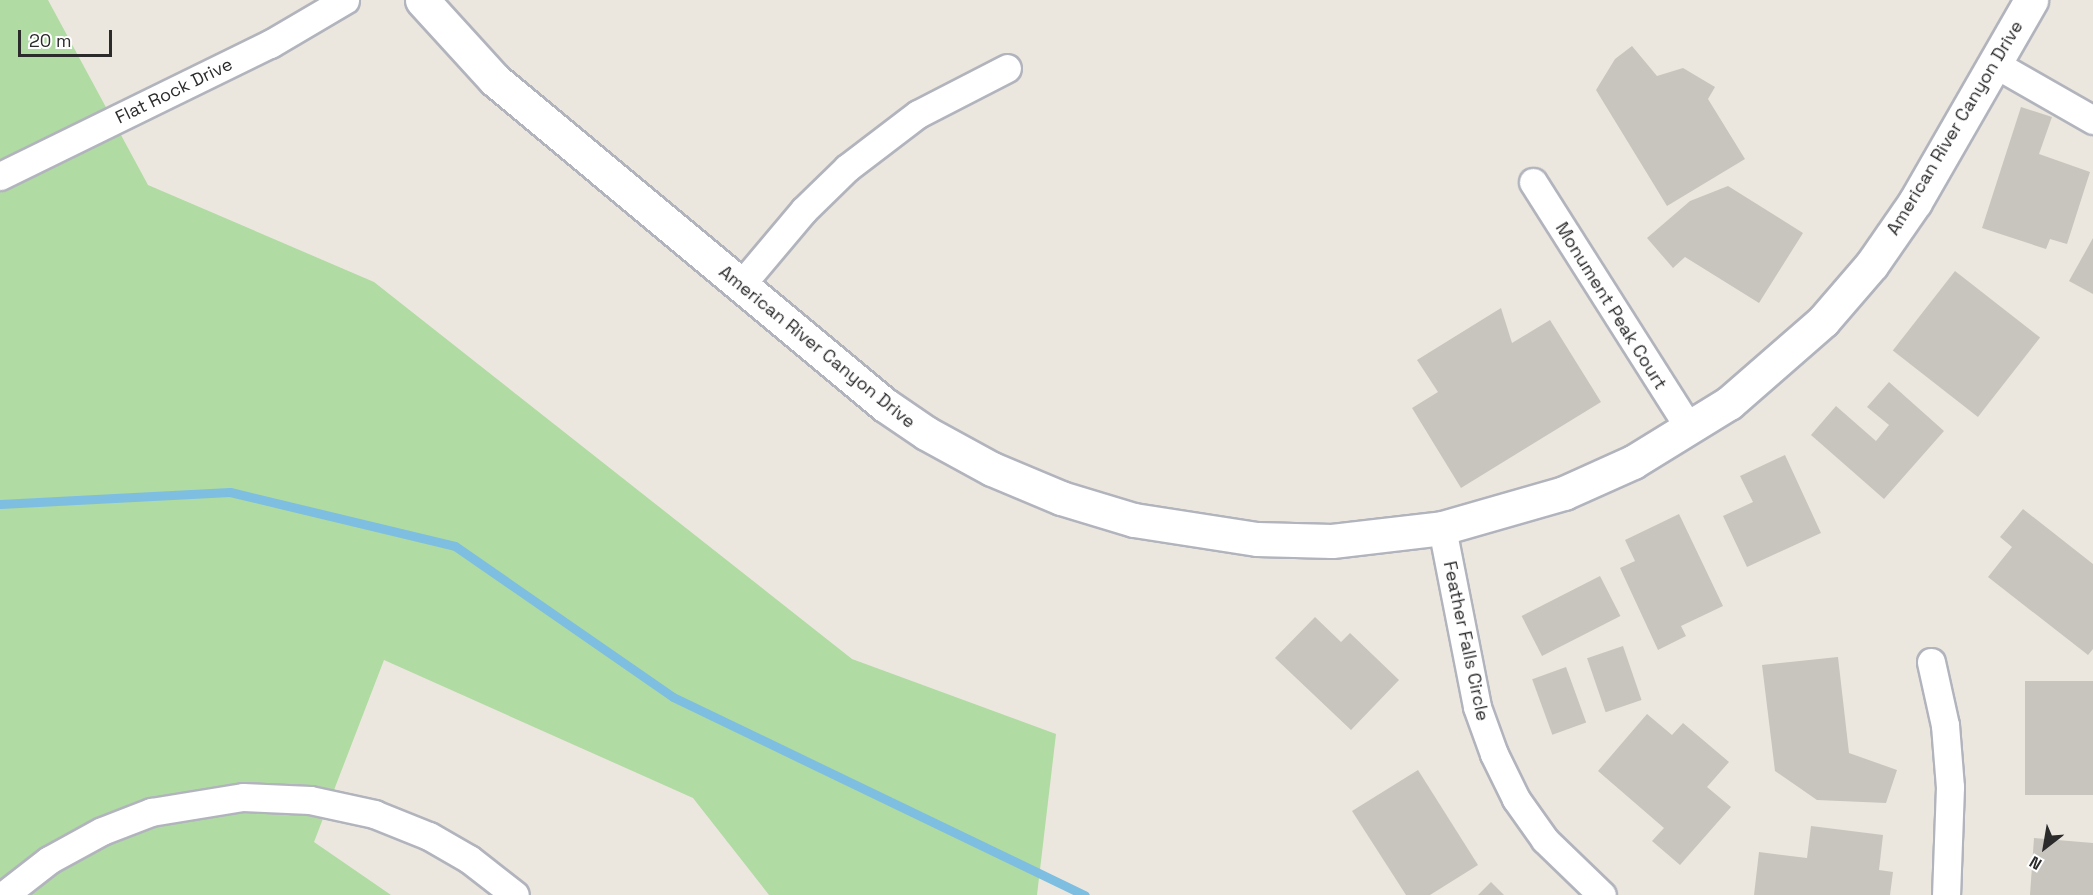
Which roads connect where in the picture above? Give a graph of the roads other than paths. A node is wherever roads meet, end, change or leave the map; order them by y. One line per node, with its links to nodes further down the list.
1 (345, 0): 7 (street, Flat Rock Drive)
2 (422, 0): 9 (street, American River Canyon Drive)
3 (2031, 0): 4 (street, American River Canyon Drive)
4 (1995, 64): 6 (street); 10 (street, American River Canyon Drive)
5 (1007, 68): 9 (street)
6 (2093, 120)
7 (0, 176)
8 (1533, 182): 10 (street, Monument Peak Court)
9 (740, 286): 11 (street, American River Canyon Drive)
10 (1690, 429): 11 (street, American River Canyon Drive)
11 (1442, 528): 15 (street, Feather Falls Circle)
12 (1931, 662): 16 (street)
13 (4, 895): 14 (street)
14 (515, 895)
15 (1602, 895)
16 (1946, 895)

